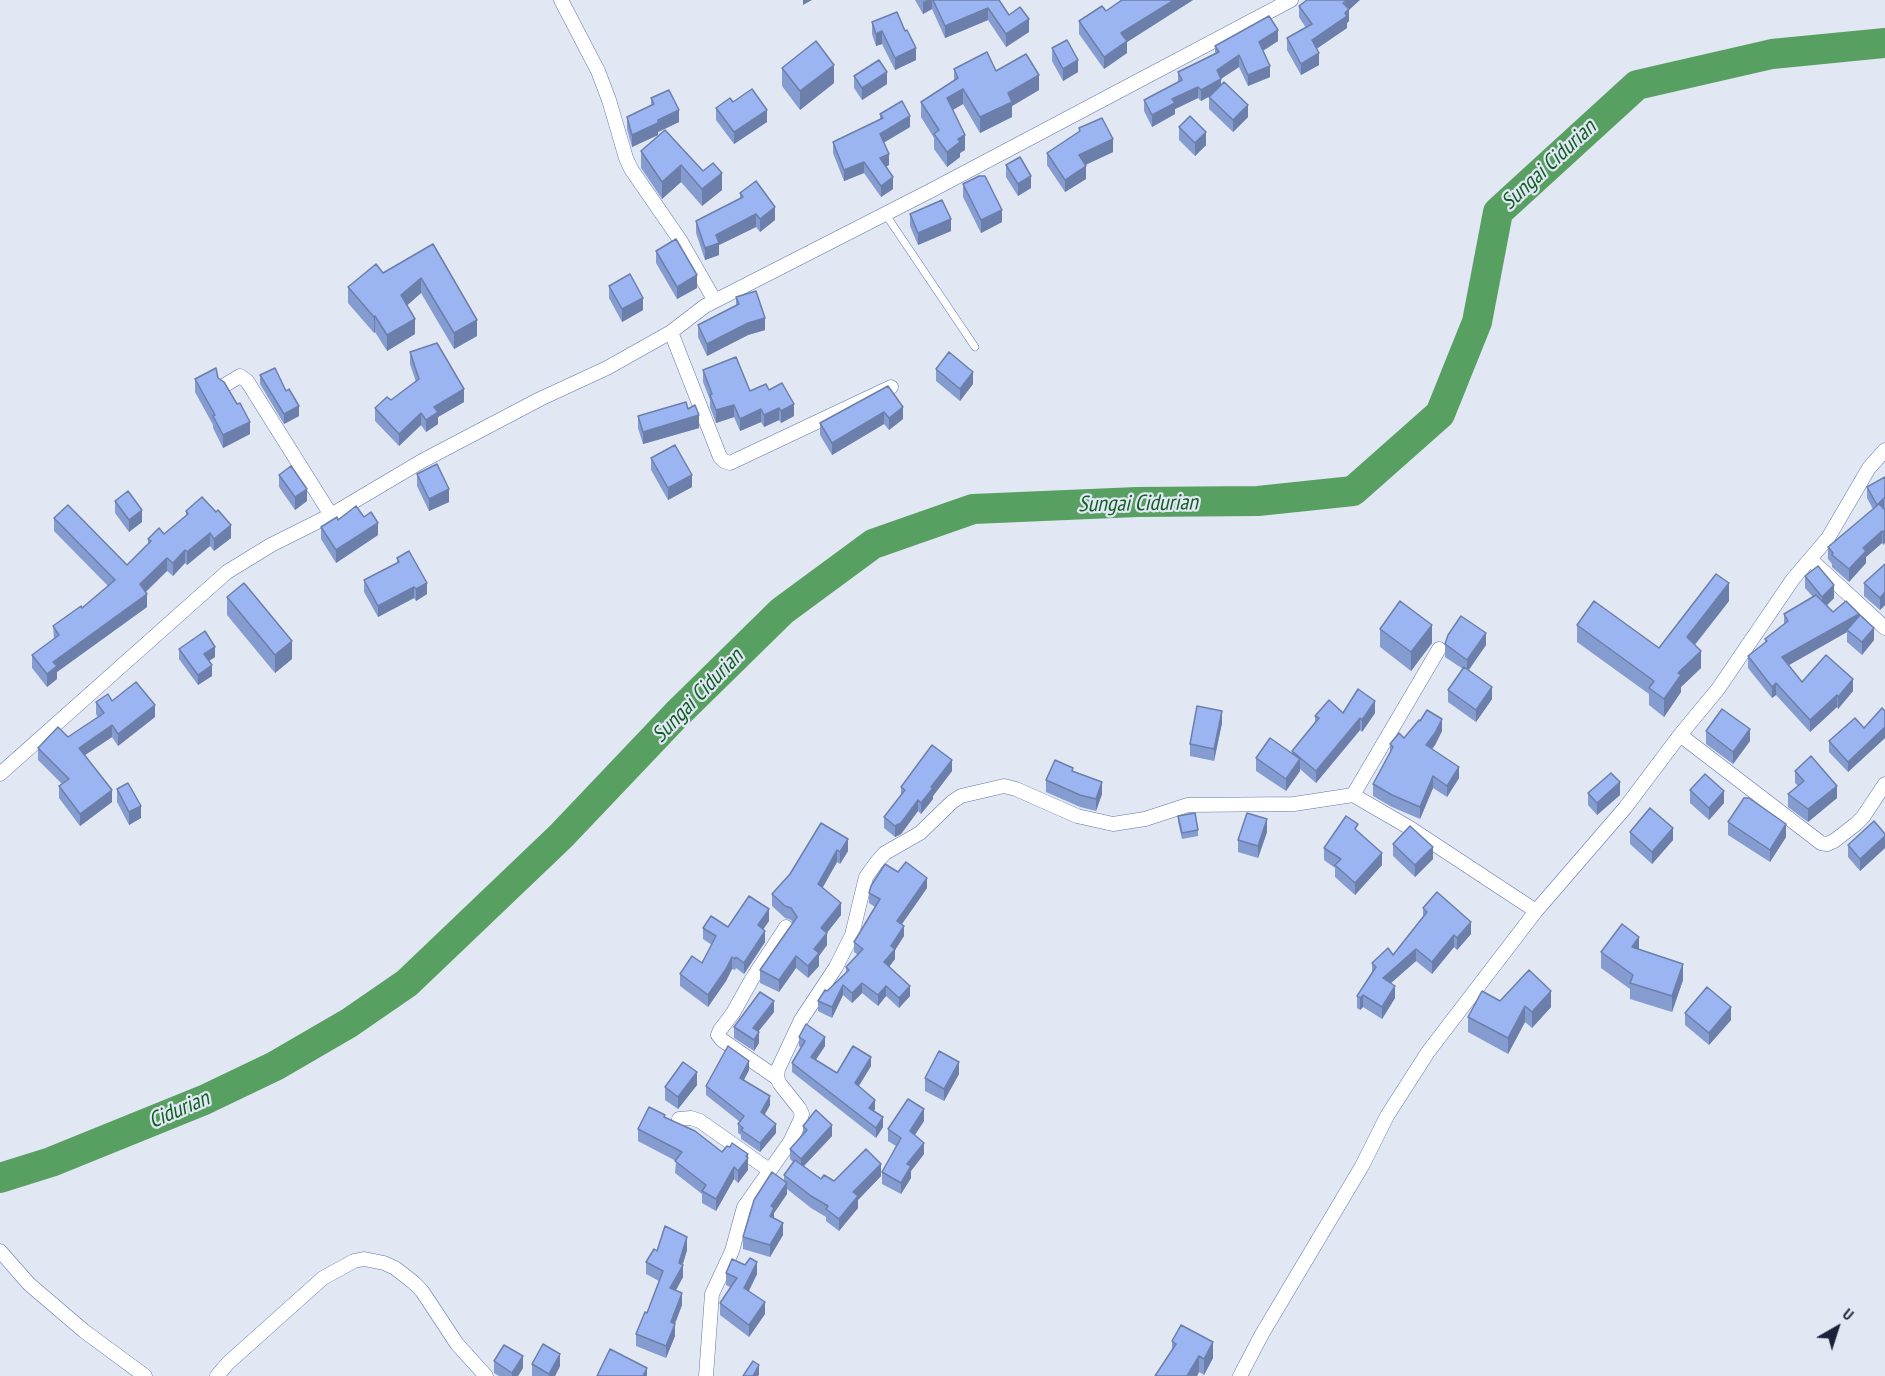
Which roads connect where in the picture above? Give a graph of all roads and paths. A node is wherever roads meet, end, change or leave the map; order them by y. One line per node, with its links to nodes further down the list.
1 (561, 0): 4 (street)
2 (1291, 0): 3 (street)
3 (885, 212): 4 (street); 6 (lane)
4 (715, 301): 5 (street)
5 (671, 332): 8 (street); 10 (street)
6 (975, 347)
7 (225, 385): 10 (street)
8 (891, 387)
9 (1885, 450): 11 (street)
10 (331, 515): 15 (street)
11 (1810, 559): 12 (street); 14 (street)
12 (1885, 628)
13 (1439, 650): 17 (street)
14 (1680, 735): 16 (street); 18 (street)
15 (0, 774)
16 (1885, 784)
17 (1353, 795): 18 (street); 20 (street)
18 (1536, 911): 28 (street)
19 (786, 927): 20 (street)
20 (777, 1078): 22 (street)
21 (680, 1119): 22 (street)
22 (769, 1170): 27 (street)
23 (4, 1256): 24 (street)
24 (145, 1376)
25 (217, 1376): 26 (street)
26 (486, 1376)
27 (706, 1376)
28 (1240, 1376)

